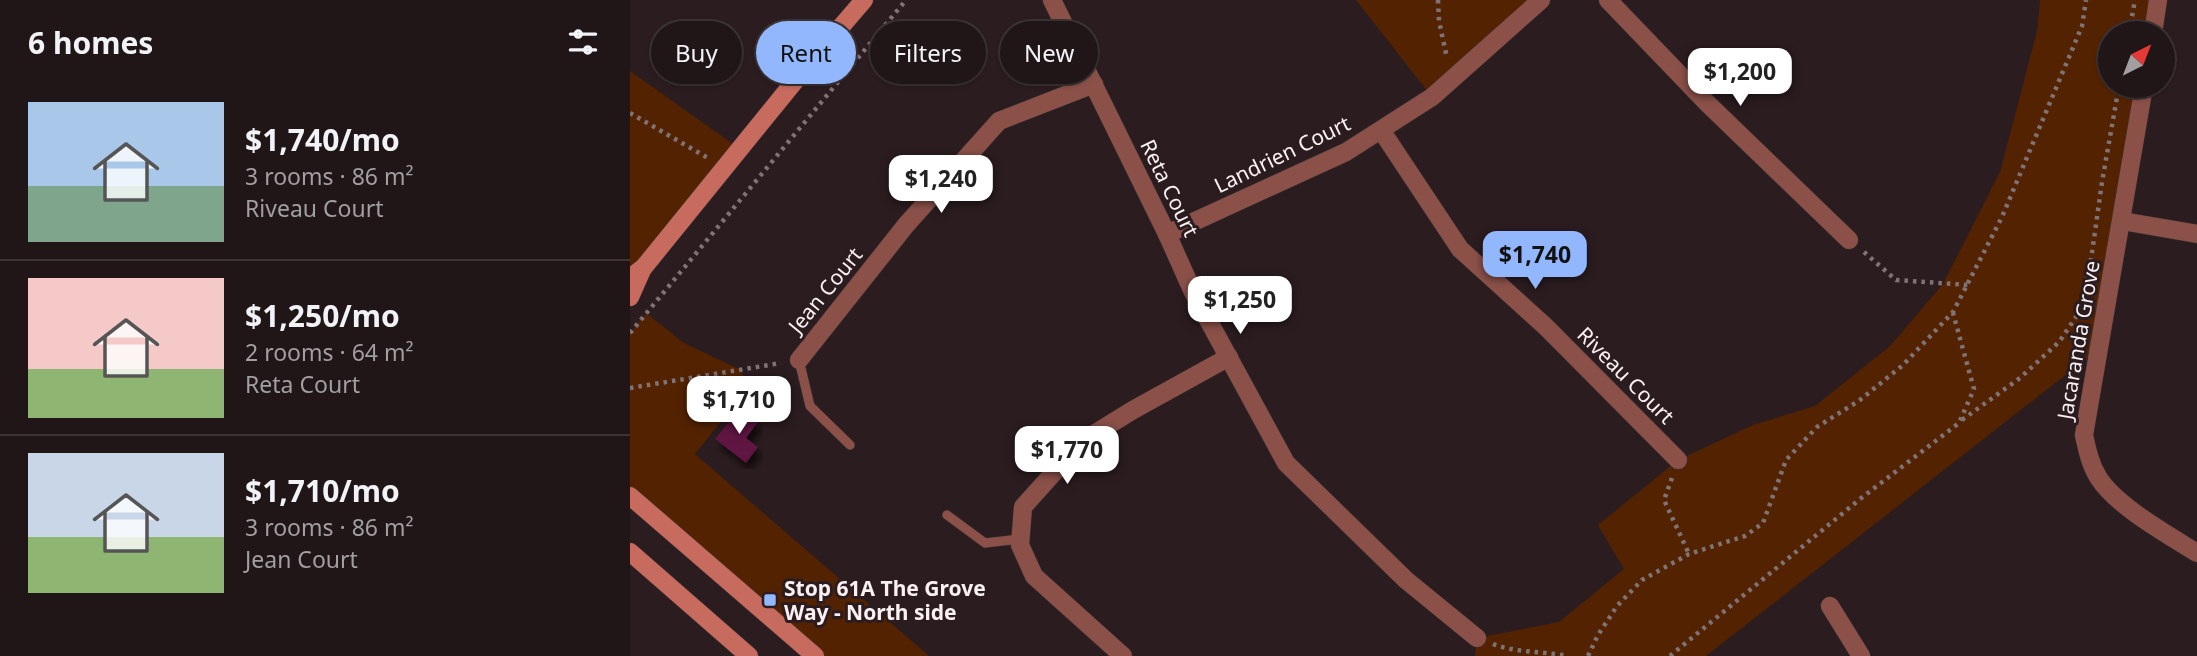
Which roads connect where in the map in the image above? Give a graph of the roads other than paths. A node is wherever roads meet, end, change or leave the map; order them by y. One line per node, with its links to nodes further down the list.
1 (864, 0): 15 (main road)
2 (1052, 0): 6 (street, Reta Court)
3 (1541, 0): 10 (street, Landrien Court)
4 (1608, 0): 14 (street)
5 (2158, 0): 7 (street)
6 (1062, 21)
7 (2155, 21)
8 (1094, 84): 12 (street, Reta Court); 18 (street, Jean Court)
9 (2142, 98): 11 (street, Jacaranda Grove)
10 (1381, 130): 12 (street, Landrien Court); 20 (street, Riveau Court)
11 (2122, 221): 13 (street); 25 (street, Jacaranda Grove)
12 (1167, 234): 17 (street, Reta Court)
13 (2197, 234)
14 (1849, 240)
15 (637, 273): 16 (main road)
16 (630, 297)
17 (1229, 357): 23 (street); 27 (street, Reta Court)
18 (799, 360): 19 (lane, Jean Court)
19 (850, 445)
20 (1678, 460)
21 (630, 496): 29 (main road)
22 (947, 515): 23 (lane)
23 (1020, 540): 30 (street)
24 (630, 552): 28 (main road)
25 (2197, 553)
26 (1830, 606): 31 (street)
27 (1476, 638)
28 (749, 656)
29 (815, 656)
30 (1123, 656)
31 (1860, 656)

